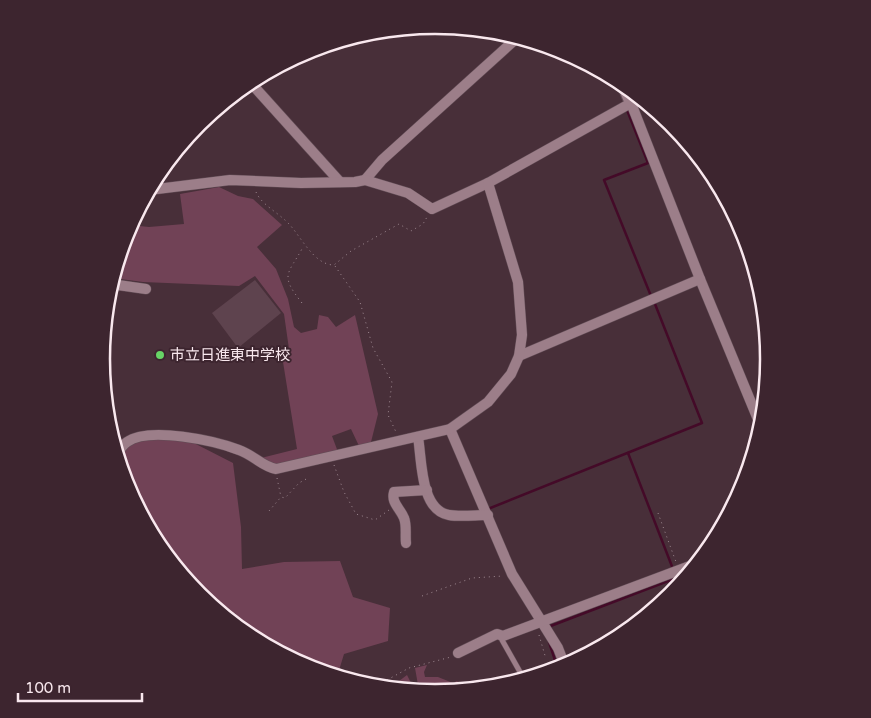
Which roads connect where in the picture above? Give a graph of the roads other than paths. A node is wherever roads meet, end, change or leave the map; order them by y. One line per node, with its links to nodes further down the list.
1 (511, 43): 6 (street)
2 (256, 88): 7 (street)
3 (629, 98): 5 (street)
4 (635, 102): 5 (street)
5 (631, 103): 8 (street); 10 (street)
6 (365, 180): 7 (street); 8 (street)
7 (340, 182): 9 (street)
8 (488, 183): 13 (street)
9 (158, 189)
10 (700, 280): 13 (street); 14 (street)
11 (119, 285): 12 (street)
12 (146, 288)
13 (519, 356): 15 (street)
14 (756, 415)
15 (450, 429): 16 (street); 19 (street)
16 (418, 437): 17 (street); 18 (street)
17 (122, 447)
18 (426, 490): 19 (street); 20 (street)
19 (488, 515): 22 (street)
20 (406, 543)
21 (684, 568): 22 (street)
22 (541, 626): 23 (street); 25 (street)
23 (503, 636): 24 (street); 26 (lane)
24 (458, 653)
25 (562, 658)
26 (520, 673)

